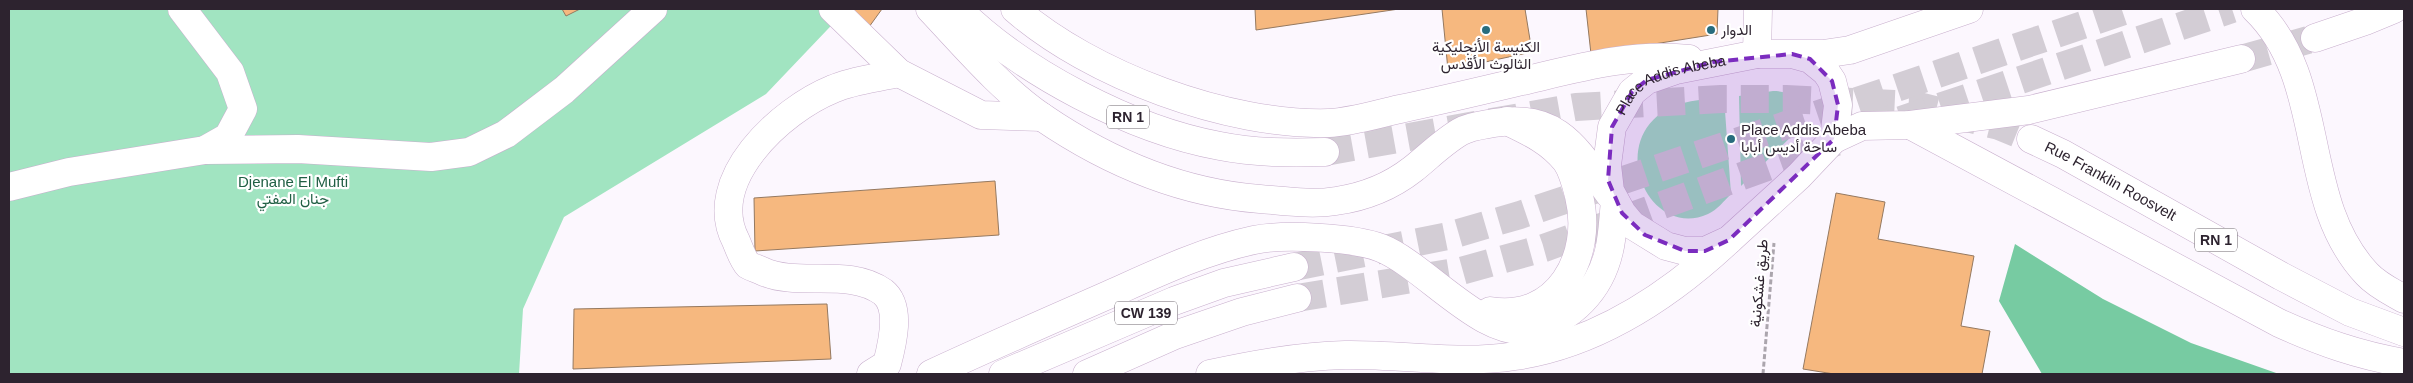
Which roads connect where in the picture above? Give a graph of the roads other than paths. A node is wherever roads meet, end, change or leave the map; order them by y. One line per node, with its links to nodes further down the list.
1 (182, 9): 24 (main road)
2 (653, 9): 24 (main road)
3 (833, 9): 18 (main road)
4 (930, 9): 19 (main road)
5 (958, 9): 25 (main road, RN 1)
6 (1015, 9): 17 (main road)
7 (1758, 9): 14 (main road)
8 (1925, 9): 12 (main road)
9 (1969, 9): 12 (main road, Place Addis Abeba)
10 (2255, 9): 31 (main road)
11 (2394, 9): 13 (main road)
12 (1894, 34): 15 (main road, Place Addis Abeba)
13 (2316, 38)
14 (1757, 54): 15 (main road, Place Addis Abeba); 17 (main road, Place Addis Abeba)
15 (1792, 54): 22 (main road)
16 (2241, 60): 21 (main road)
17 (1713, 62): 27 (main road, Place Addis Abeba)
18 (899, 74): 19 (main road); 35 (main road)
19 (1042, 117): 20 (main road)
20 (1507, 121): 27 (main road); 32 (main road)
21 (1910, 125): 22 (main road); 34 (main road)
22 (1834, 139): 28 (main road, Place Addis Abeba)
23 (2031, 139): 33 (main road, Rue Franklin Roosvelt / RN 1)
24 (205, 150): 26 (main road)
25 (1325, 152)
26 (9, 187)
27 (1615, 202): 28 (main road, Place Addis Abeba); 32 (main road)
28 (1729, 240): 39 (main road)
29 (1294, 267): 37 (main road, CW 139)
30 (1297, 298): 38 (main road, CW 139)
31 (2404, 299)
32 (1460, 302): 36 (main road)
33 (2404, 332)
34 (2404, 363)
35 (871, 374)
36 (931, 374)
37 (1003, 374)
38 (1087, 374)
39 (1210, 374)

